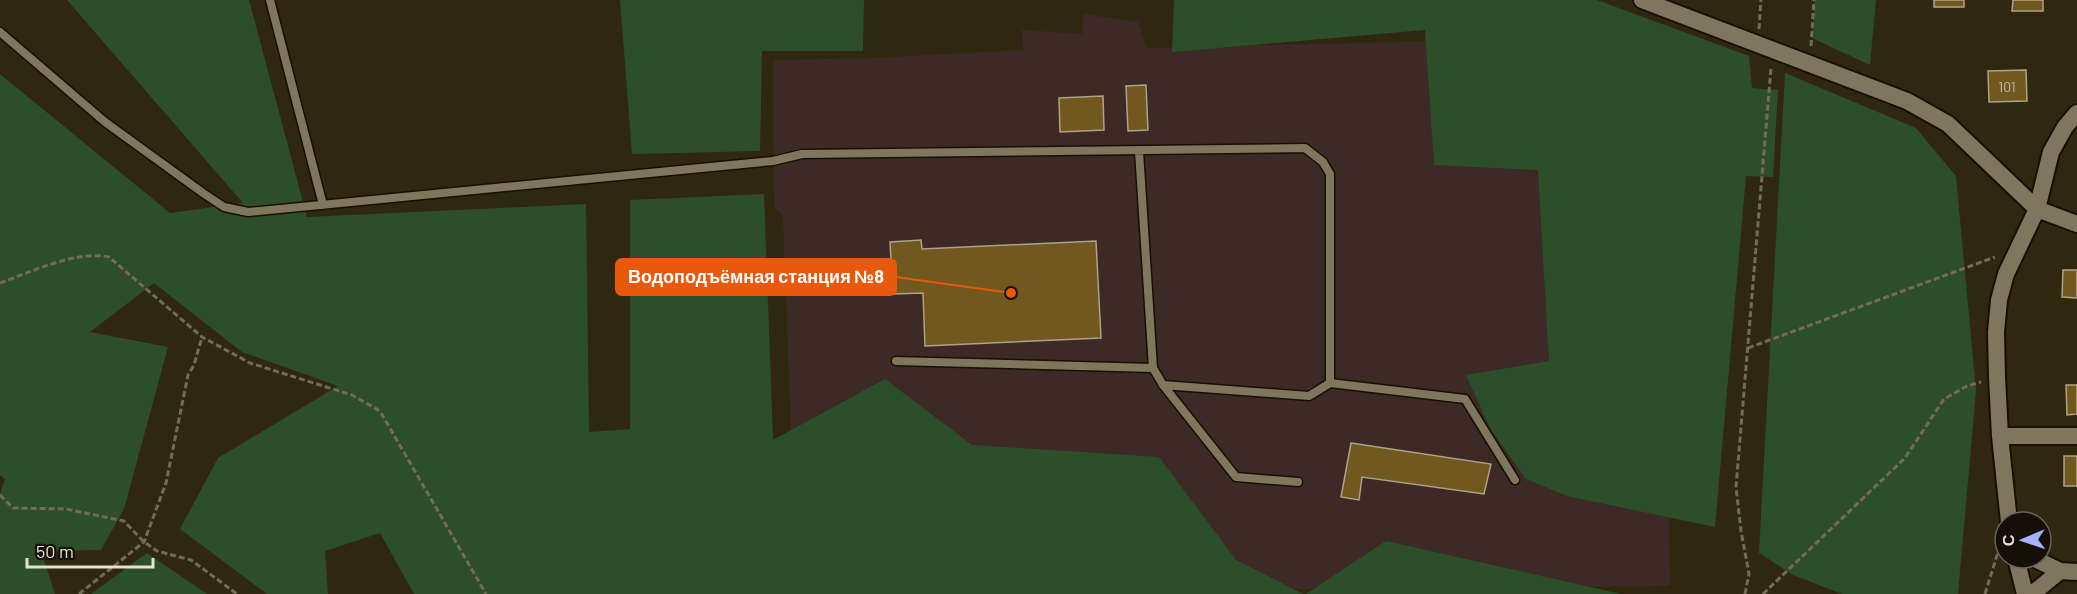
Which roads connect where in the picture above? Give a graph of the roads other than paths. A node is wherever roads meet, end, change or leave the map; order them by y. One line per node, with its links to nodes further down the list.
1 (270, 0): 6 (lane)
2 (1642, 0): 7 (street)
3 (0, 32): 6 (lane)
4 (2077, 113): 7 (street)
5 (1139, 151): 6 (lane); 10 (lane); 11 (lane)
6 (323, 205)
7 (2037, 209): 8 (street); 13 (street)
8 (2077, 224)
9 (896, 361): 10 (lane)
10 (1153, 368): 12 (lane)
11 (1330, 383): 12 (lane); 15 (lane)
12 (1163, 386): 16 (lane)
13 (2000, 435): 14 (street); 17 (street)
14 (2077, 436)
15 (1515, 480)
16 (1298, 482)
17 (2008, 510)
18 (2053, 568): 20 (street)
19 (2019, 570): 22 (street)
20 (2060, 571): 21 (street); 23 (street)
21 (2077, 572)
22 (2025, 594)
23 (2032, 594)

